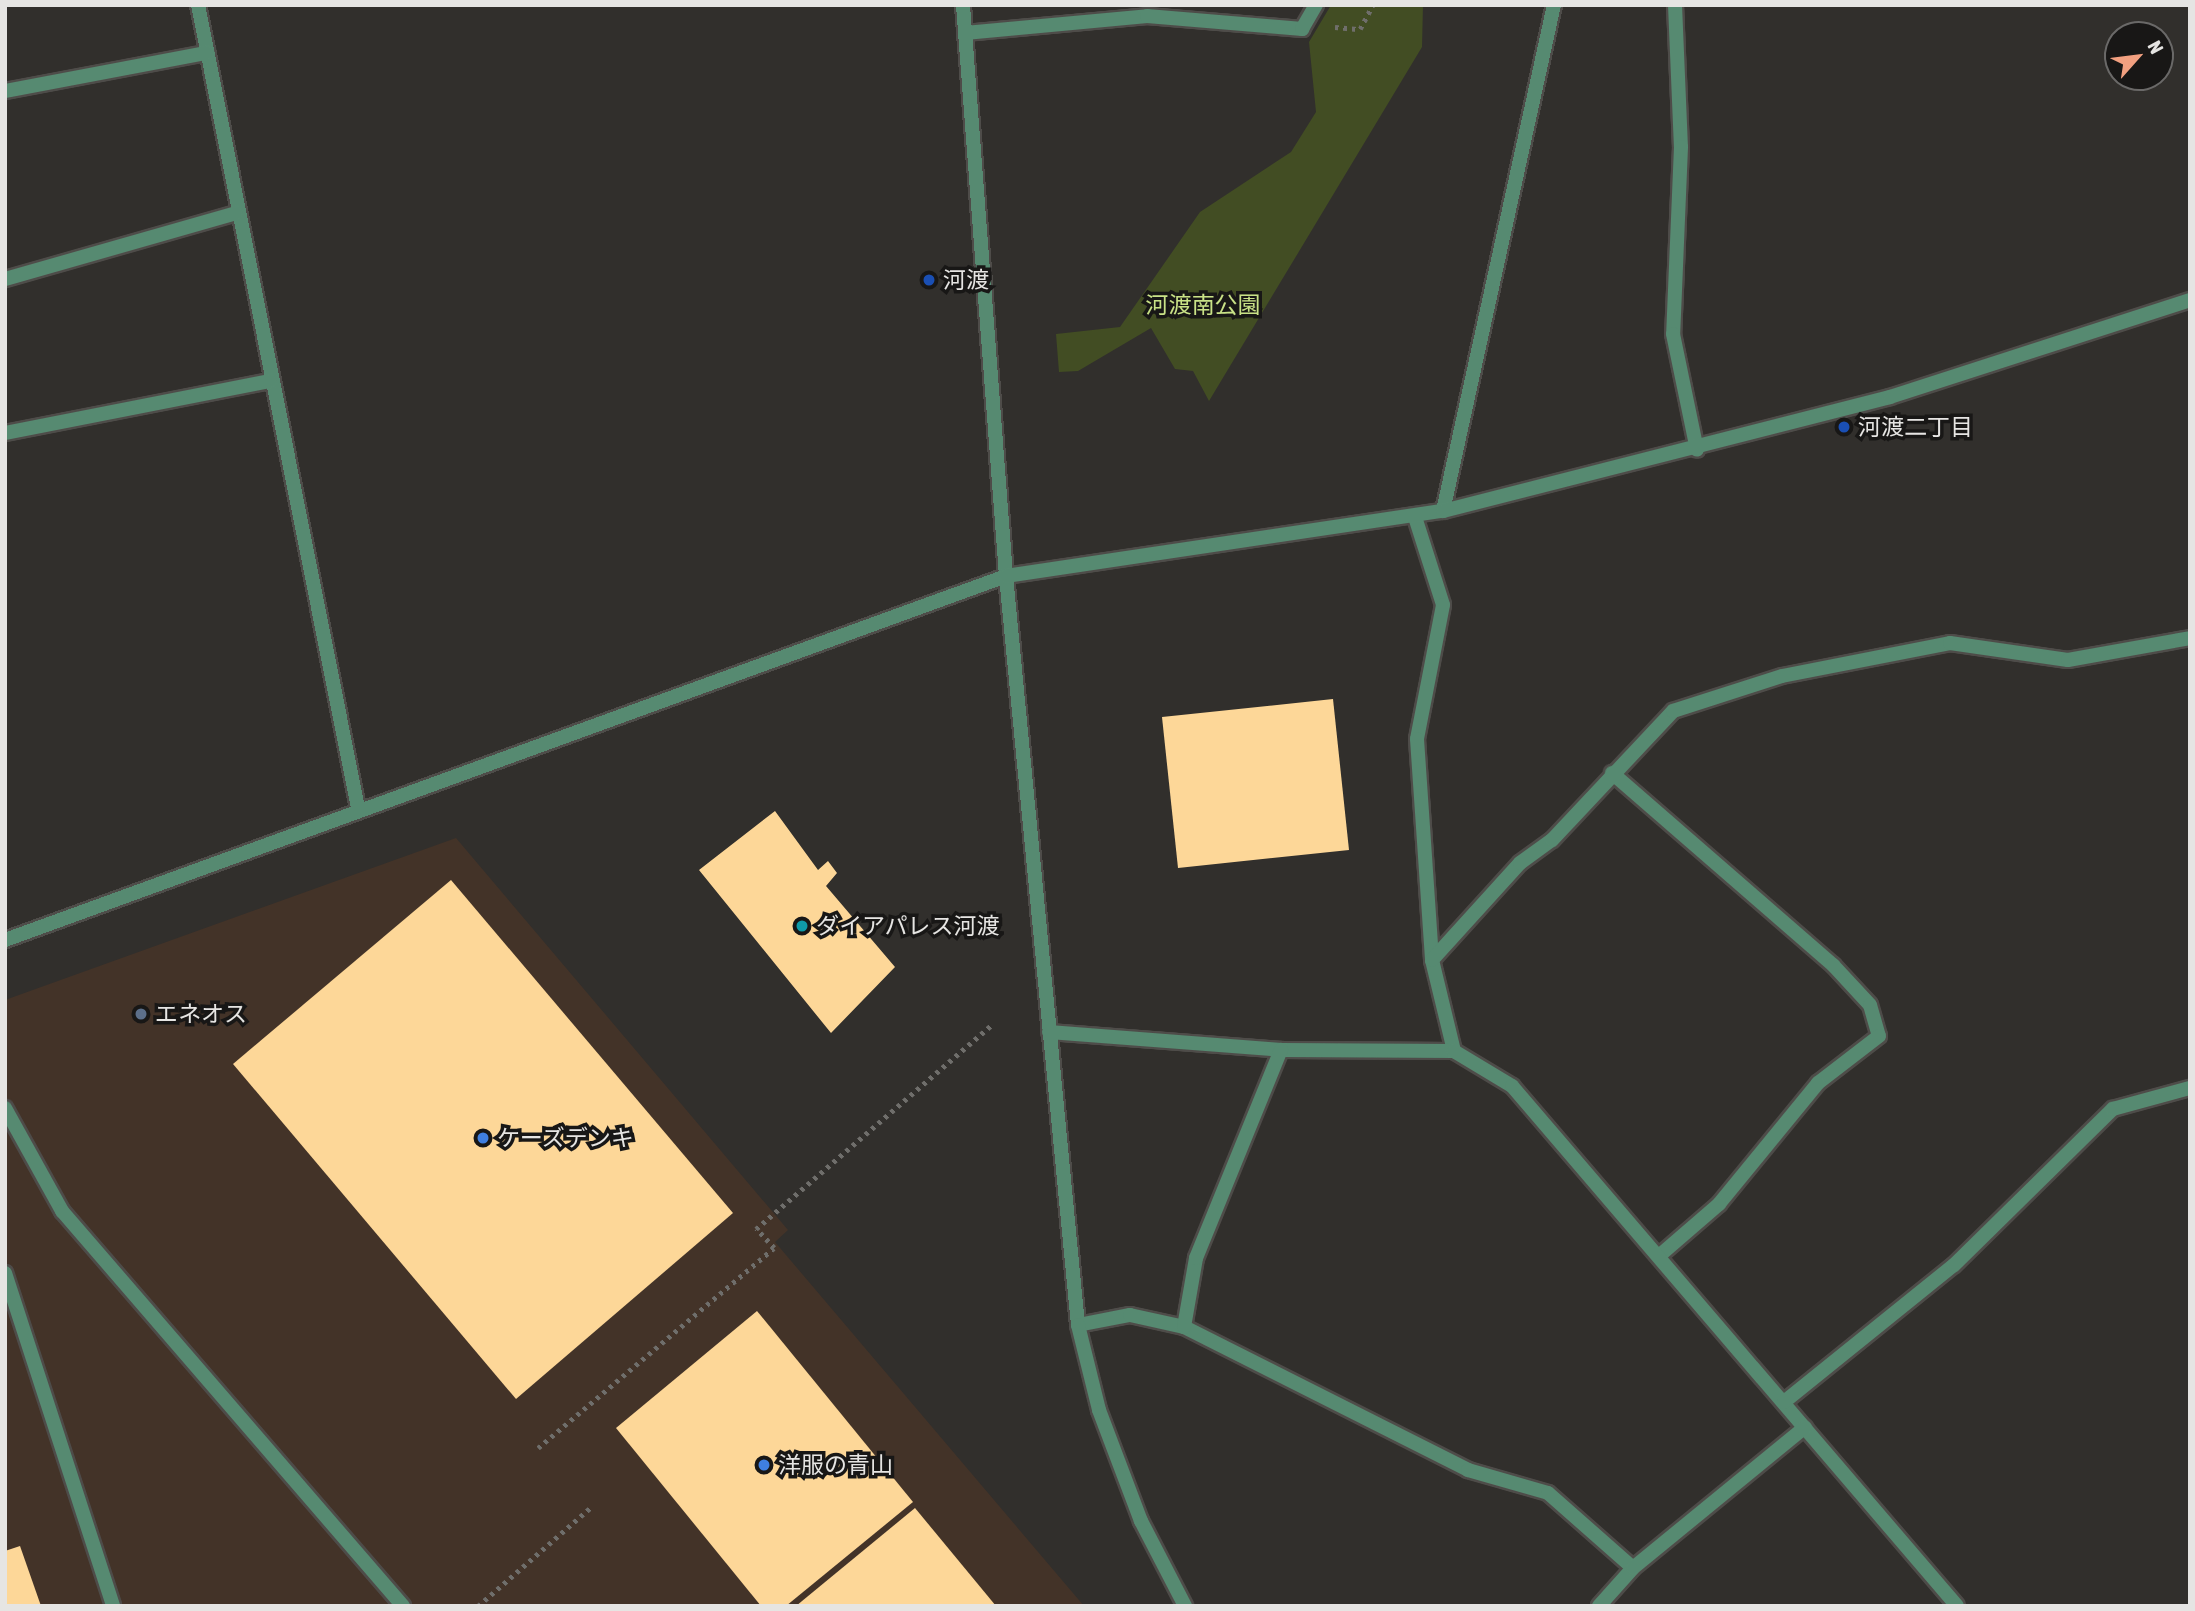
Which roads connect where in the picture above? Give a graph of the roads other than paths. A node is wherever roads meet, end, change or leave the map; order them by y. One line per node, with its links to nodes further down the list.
1 (198, 5): 7 (street)
2 (963, 5): 6 (street)
3 (1316, 5): 6 (street)
4 (1554, 5): 15 (street)
5 (1675, 5): 14 (street)
6 (965, 33): 17 (street)
7 (207, 53): 8 (street); 9 (street)
8 (5, 91)
9 (236, 213): 10 (street); 12 (street)
10 (5, 279)
11 (2190, 300): 14 (street)
12 (270, 381): 13 (street); 20 (street)
13 (5, 433)
14 (1697, 450): 15 (street)
15 (1443, 511): 16 (street)
16 (1415, 517): 17 (street); 22 (street)
17 (1006, 576): 20 (street); 23 (street)
18 (2190, 638): 19 (street)
19 (1612, 773): 22 (street); 28 (street)
20 (358, 808): 21 (street)
21 (5, 940)
22 (1433, 960): 25 (street)
23 (1049, 1032): 24 (street); 30 (street)
24 (1280, 1050): 25 (street); 31 (street)
25 (1454, 1051): 28 (street)
26 (2190, 1088): 32 (street)
27 (6, 1112): 36 (street)
28 (1658, 1256): 32 (street)
29 (5, 1273): 35 (street)
30 (1078, 1325): 31 (street); 37 (street)
31 (1184, 1327): 34 (street)
32 (1784, 1402): 33 (street)
33 (1805, 1427): 34 (street); 39 (street)
34 (1633, 1568): 38 (street)
35 (113, 1606)
36 (403, 1606)
37 (1185, 1606)
38 (1598, 1606)
39 (1957, 1606)

